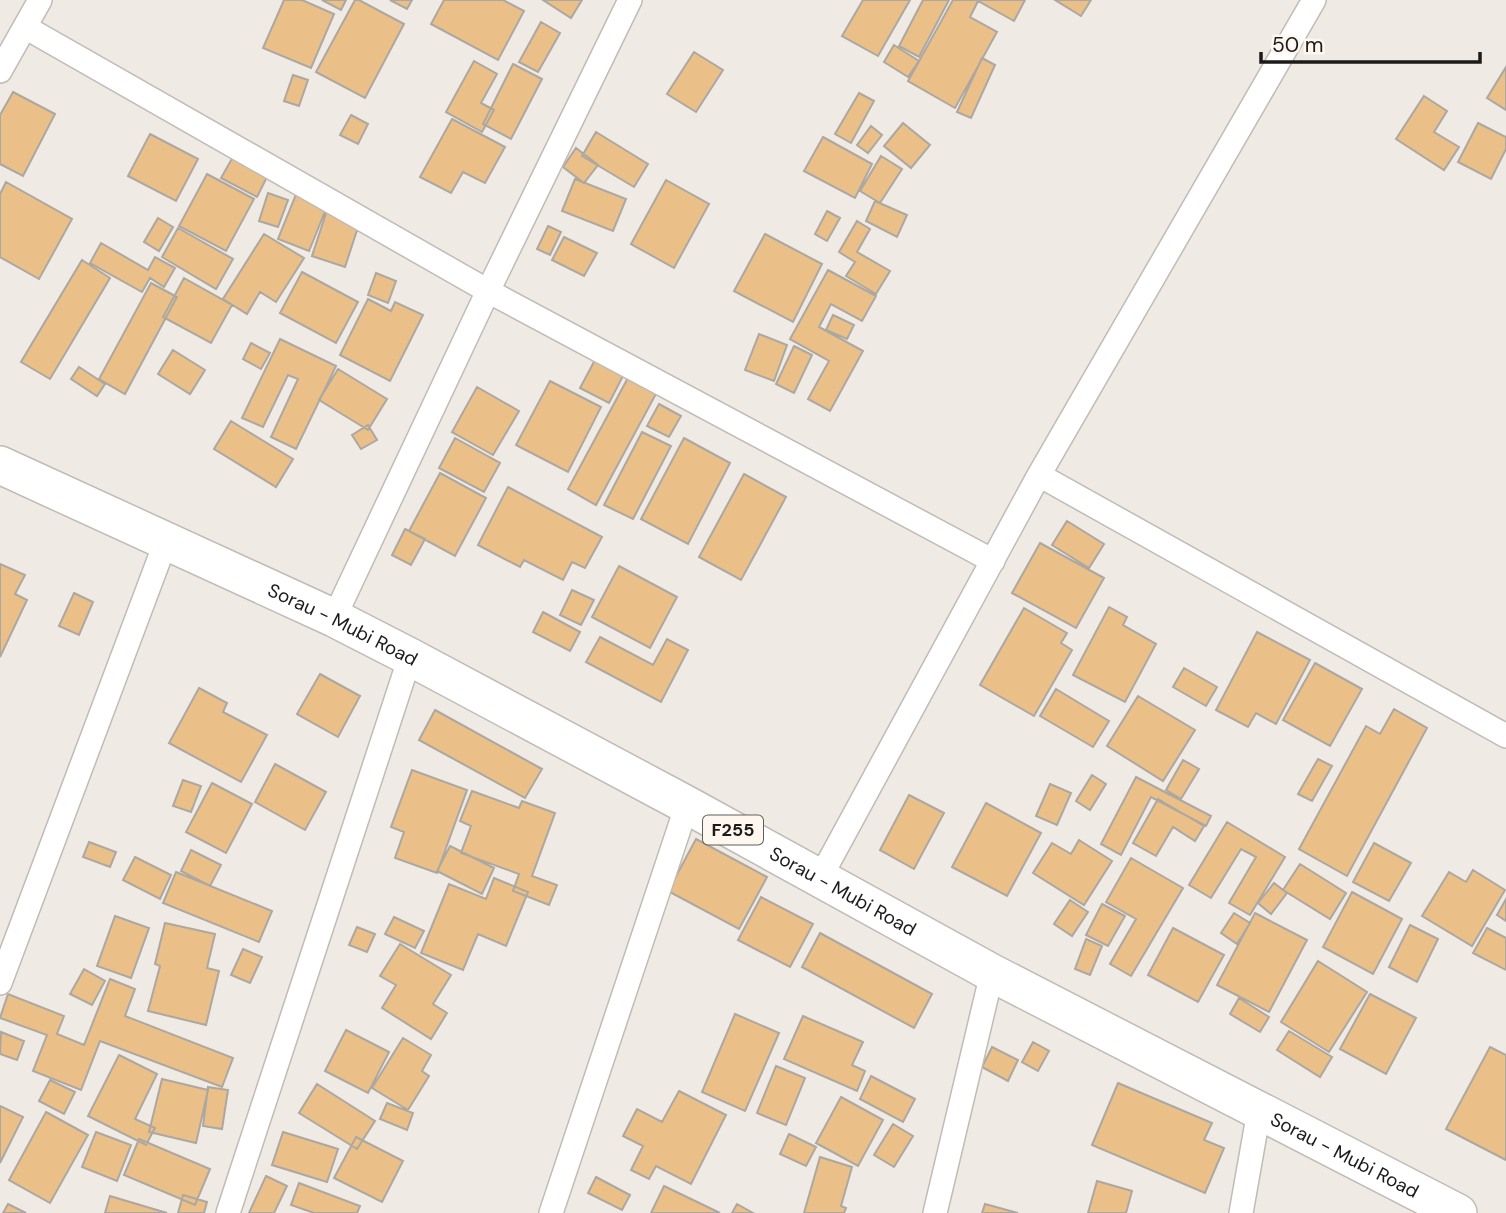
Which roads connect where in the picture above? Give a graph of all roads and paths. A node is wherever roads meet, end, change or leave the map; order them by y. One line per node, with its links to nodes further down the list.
1 (40, 0): 4 (street)
2 (630, 0): 6 (street)
3 (1314, 0): 8 (street)
4 (25, 27): 5 (street); 6 (street)
5 (0, 71)
6 (488, 291): 10 (street); 11 (street)
7 (0, 465): 9 (main road, Sorau - Mubi Road / F255)
8 (1039, 475): 10 (street); 13 (street)
9 (166, 541): 11 (main road, Sorau - Mubi Road / F255); 17 (street)
10 (993, 561): 15 (street)
11 (334, 618): 12 (main road, Sorau - Mubi Road / F255)
12 (410, 657): 14 (main road, Sorau - Mubi Road / F255); 19 (street)
13 (1506, 736)
14 (687, 805): 15 (main road, Sorau - Mubi Road / F255); 20 (street)
15 (820, 878): 16 (main road, Sorau - Mubi Road / F255)
16 (992, 973): 18 (main road, Sorau - Mubi Road / F255); 21 (street)
17 (0, 983)
18 (1259, 1111): 22 (street); 23 (main road, Sorau - Mubi Road / F255)
19 (228, 1213)
20 (551, 1213)
21 (935, 1213)
22 (1241, 1213)
23 (1458, 1213)

